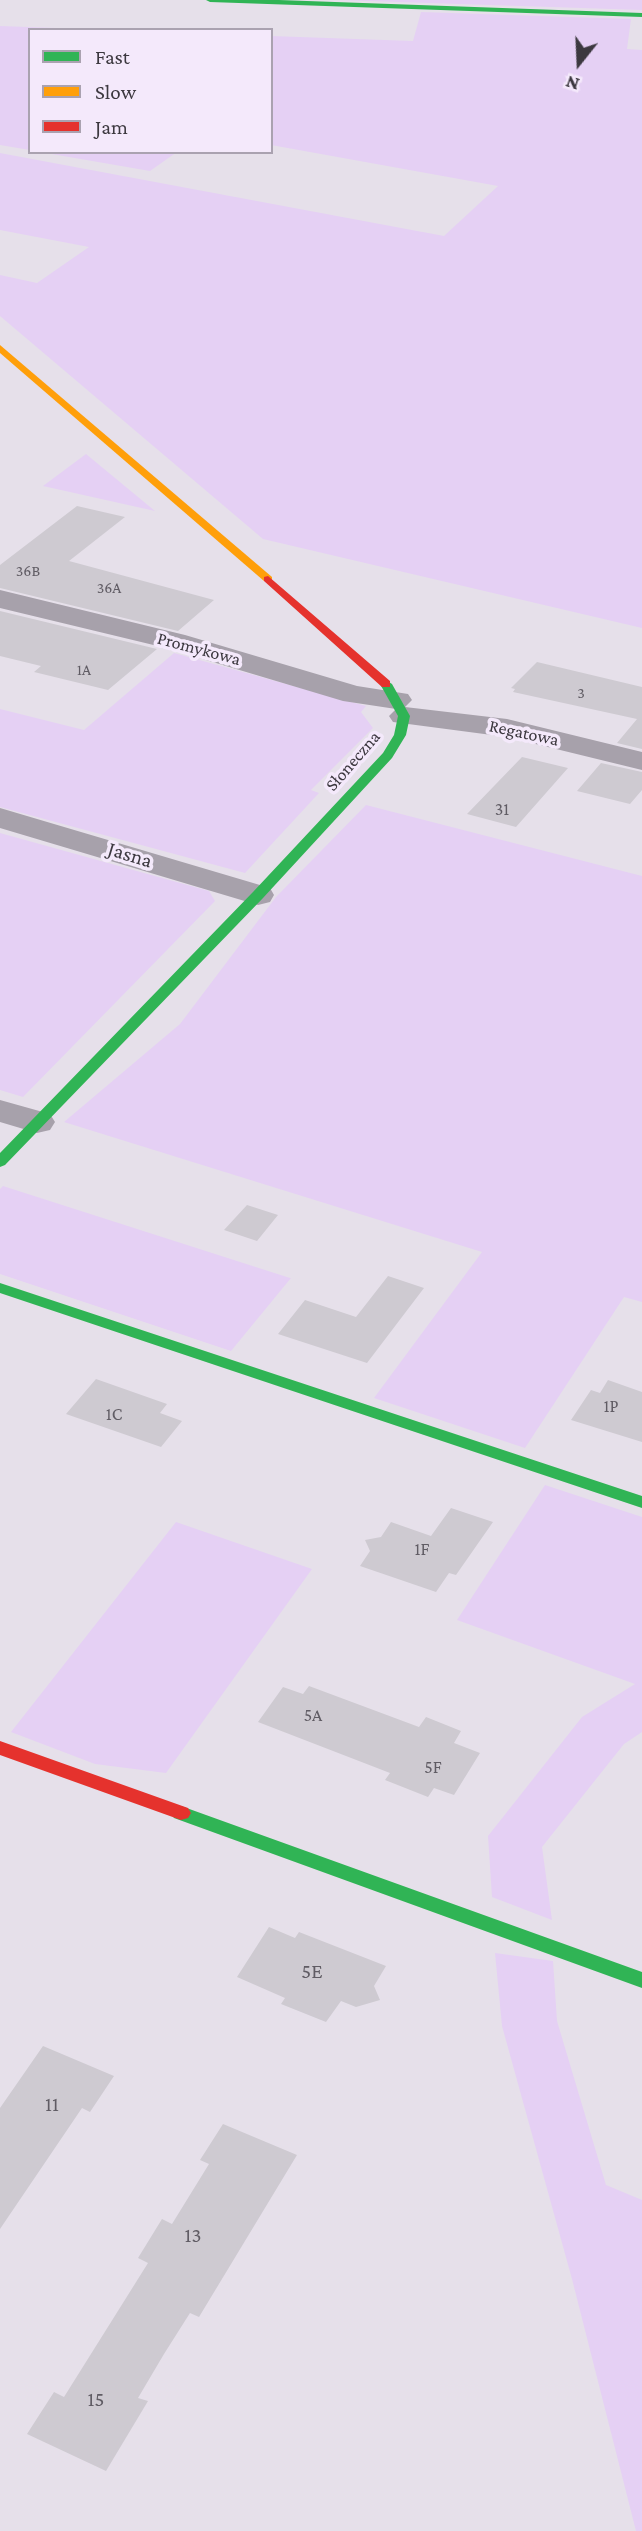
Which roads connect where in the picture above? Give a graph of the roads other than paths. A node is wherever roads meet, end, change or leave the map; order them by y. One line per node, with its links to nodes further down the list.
1 (210, 0): 2 (street)
2 (642, 15)
3 (0, 348): 4 (street)
4 (10, 365): 6 (street)
5 (0, 599): 6 (street, Promykowa)
6 (401, 708): 7 (street, Regatowa); 9 (street, Słoneczna)
7 (642, 761)
8 (0, 818): 9 (street, Jasna)
9 (258, 895): 11 (street, Słoneczna)
10 (0, 1111): 11 (street)
11 (37, 1122): 12 (street, Słoneczna)
12 (0, 1162)
13 (0, 1288): 14 (street)
14 (642, 1502)
15 (0, 1748): 16 (street)
16 (642, 1980)

